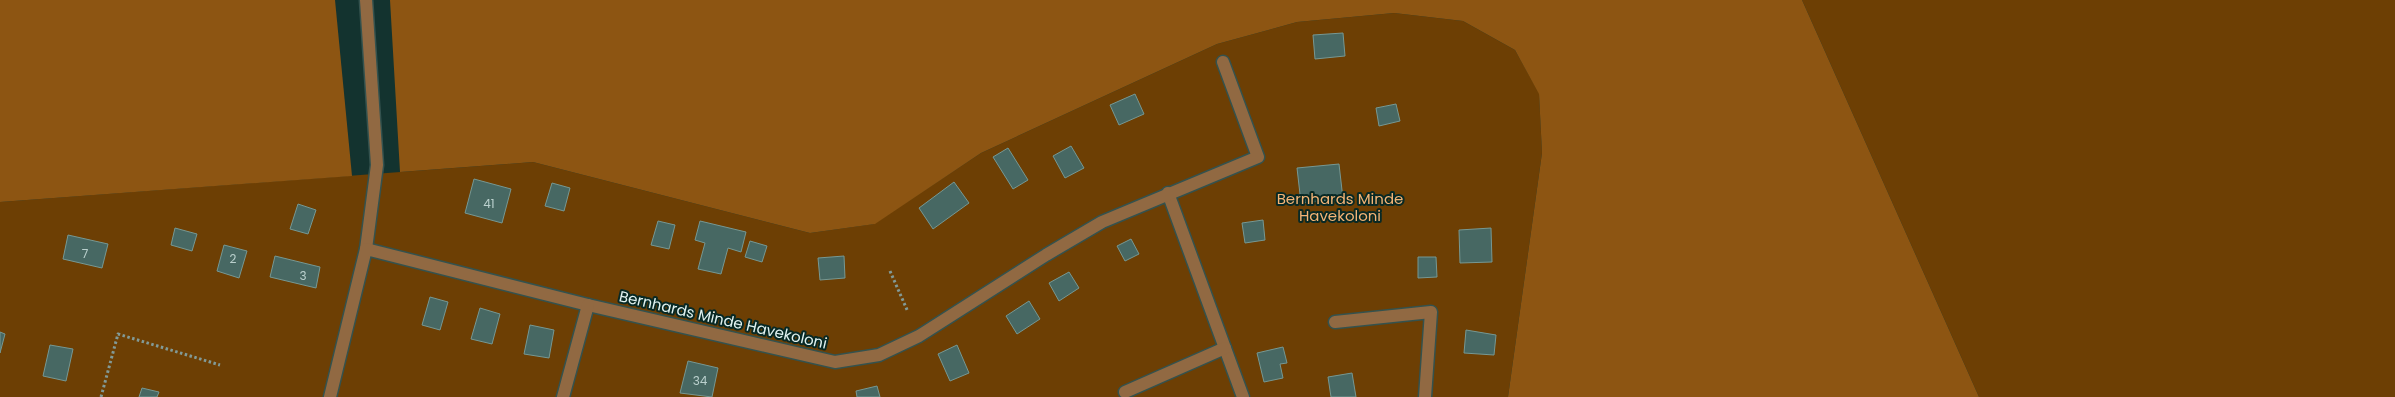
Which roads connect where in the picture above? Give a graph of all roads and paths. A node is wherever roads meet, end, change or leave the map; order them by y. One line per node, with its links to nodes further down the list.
1 (366, 0): 4 (lane)
2 (1223, 62): 3 (lane, Bernhards Minde Havekoloni)
3 (1168, 193): 8 (lane, Bernhards Minde Havekoloni); 9 (lane)
4 (366, 249): 6 (lane, Bernhards Minde Havekoloni); 13 (lane)
5 (890, 271): 8 (path)
6 (588, 305): 8 (lane, Bernhards Minde Havekoloni); 14 (lane)
7 (1335, 322): 16 (lane)
8 (919, 336)
9 (1225, 348): 11 (lane); 15 (lane)
10 (220, 365): 12 (path)
11 (1125, 392)
12 (101, 397)
13 (330, 397)
14 (563, 397)
15 (1243, 397)
16 (1425, 397)

